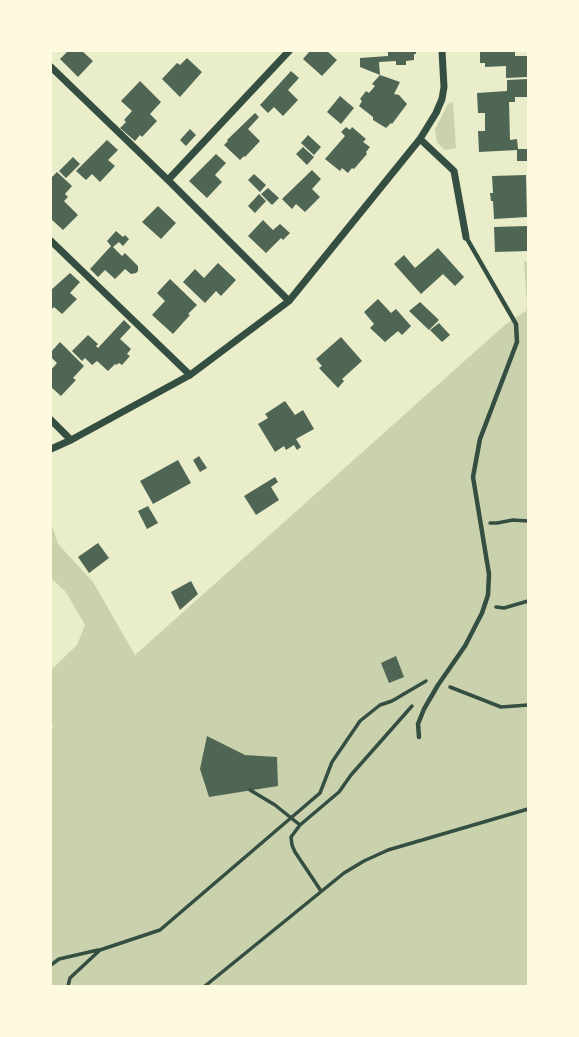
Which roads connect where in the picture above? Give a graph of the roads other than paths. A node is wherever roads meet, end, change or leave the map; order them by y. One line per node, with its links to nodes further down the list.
1 (289, 51): 5 (street)
2 (442, 51): 4 (street)
3 (51, 67): 5 (street)
4 (420, 139): 6 (street); 8 (street)
5 (168, 180): 8 (street)
6 (466, 237): 13 (lane)
7 (51, 241): 9 (street)
8 (289, 300): 9 (street)
9 (190, 374): 11 (street)
10 (51, 419): 11 (street)
11 (71, 440): 12 (street)
12 (51, 449)
13 (419, 737)

